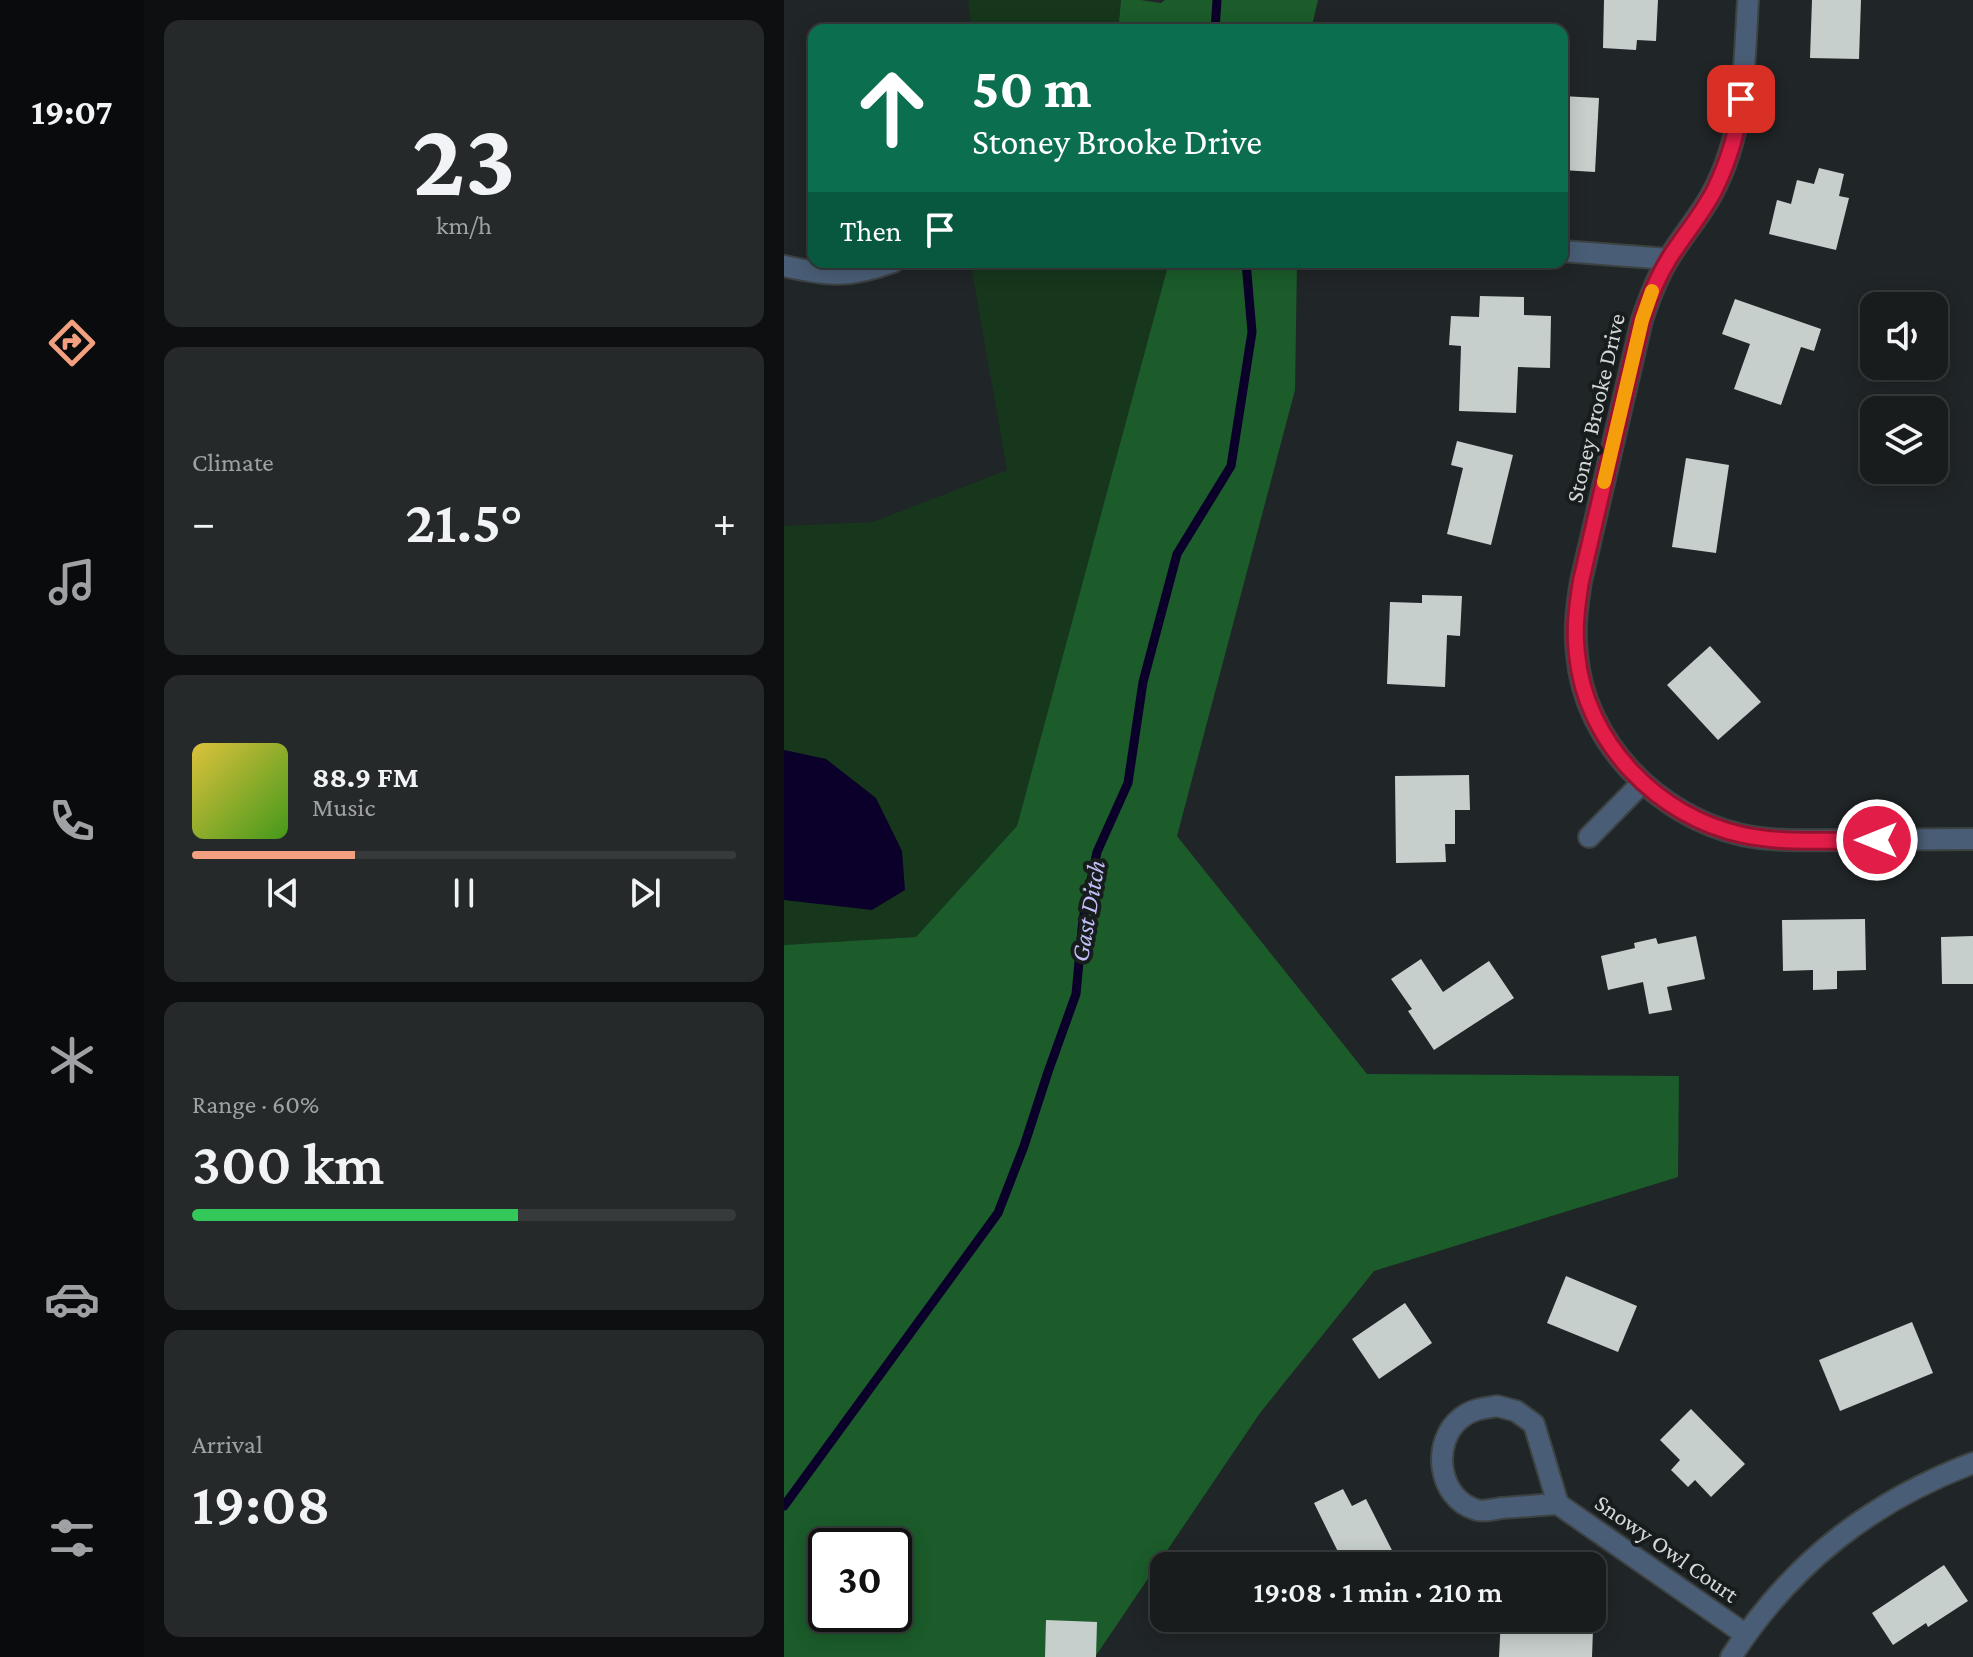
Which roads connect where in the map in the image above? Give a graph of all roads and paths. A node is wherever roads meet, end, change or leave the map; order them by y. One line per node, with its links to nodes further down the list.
1 (1748, 0): 3 (street, Stoney Brooke Drive)
2 (1568, 251): 3 (street)
3 (1668, 259): 6 (street, Stoney Brooke Drive)
4 (784, 266): 5 (street)
5 (873, 268)
6 (1642, 783): 7 (street); 8 (street, Stoney Brooke Drive)
7 (1589, 837)
8 (1973, 839)
9 (1973, 1463): 11 (street)
10 (1558, 1504): 10 (street, Snowy Owl Court); 11 (street, Snowy Owl Court)
11 (1745, 1634): 12 (street)
12 (1731, 1657)

